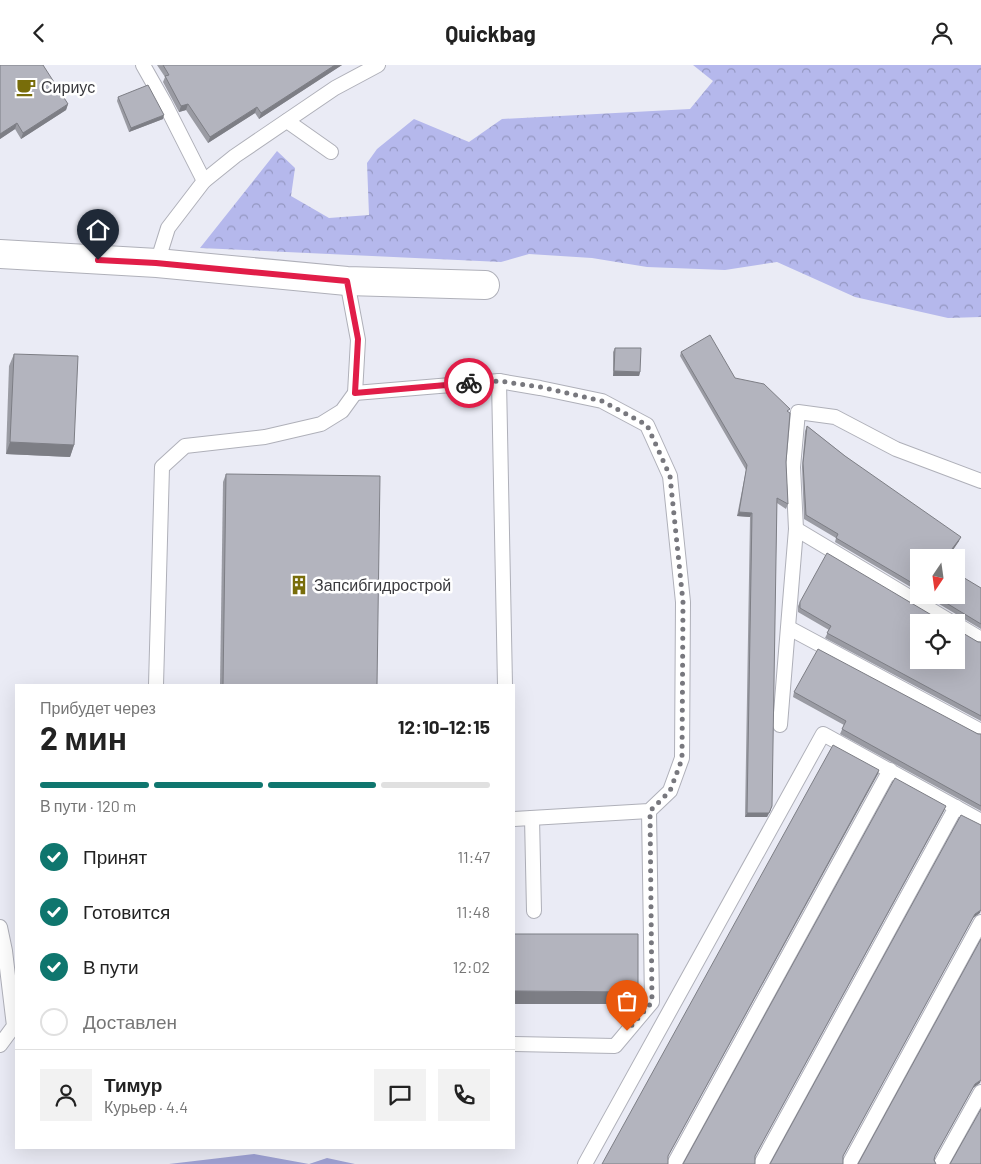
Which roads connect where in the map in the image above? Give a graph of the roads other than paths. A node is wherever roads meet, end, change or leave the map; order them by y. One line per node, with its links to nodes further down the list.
1 (142, 65): 5 (lane)
2 (378, 65): 3 (lane)
3 (287, 121): 4 (lane); 5 (lane)
4 (331, 152)
5 (204, 181): 7 (lane)
6 (0, 255): 7 (street)
7 (156, 263): 8 (street)
8 (347, 281): 9 (street); 11 (lane)
9 (485, 285)
10 (499, 381): 11 (lane); 19 (lane); 24 (lane)
11 (355, 393): 18 (lane)
12 (981, 481): 13 (lane)
13 (796, 529): 14 (lane); 15 (lane)
14 (938, 614)
15 (789, 628): 20 (lane); 21 (lane)
16 (965, 630): 17 (lane)
17 (981, 639)
18 (156, 684)
19 (505, 684)
20 (780, 725)
21 (981, 731)
22 (890, 770): 23 (lane); 36 (lane); 37 (lane)
23 (956, 807): 27 (lane); 38 (lane)
24 (650, 811): 25 (lane); 33 (lane)
25 (532, 818): 26 (lane); 28 (lane)
26 (515, 819)
27 (981, 821)
28 (534, 911)
29 (981, 922): 39 (lane)
30 (0, 927): 31 (lane)
31 (11, 950): 32 (lane)
32 (15, 1026): 34 (lane)
33 (515, 1044)
34 (0, 1045)
35 (981, 1092): 40 (lane)
36 (585, 1164)
37 (674, 1164)
38 (761, 1164)
39 (849, 1164)
40 (941, 1164)

